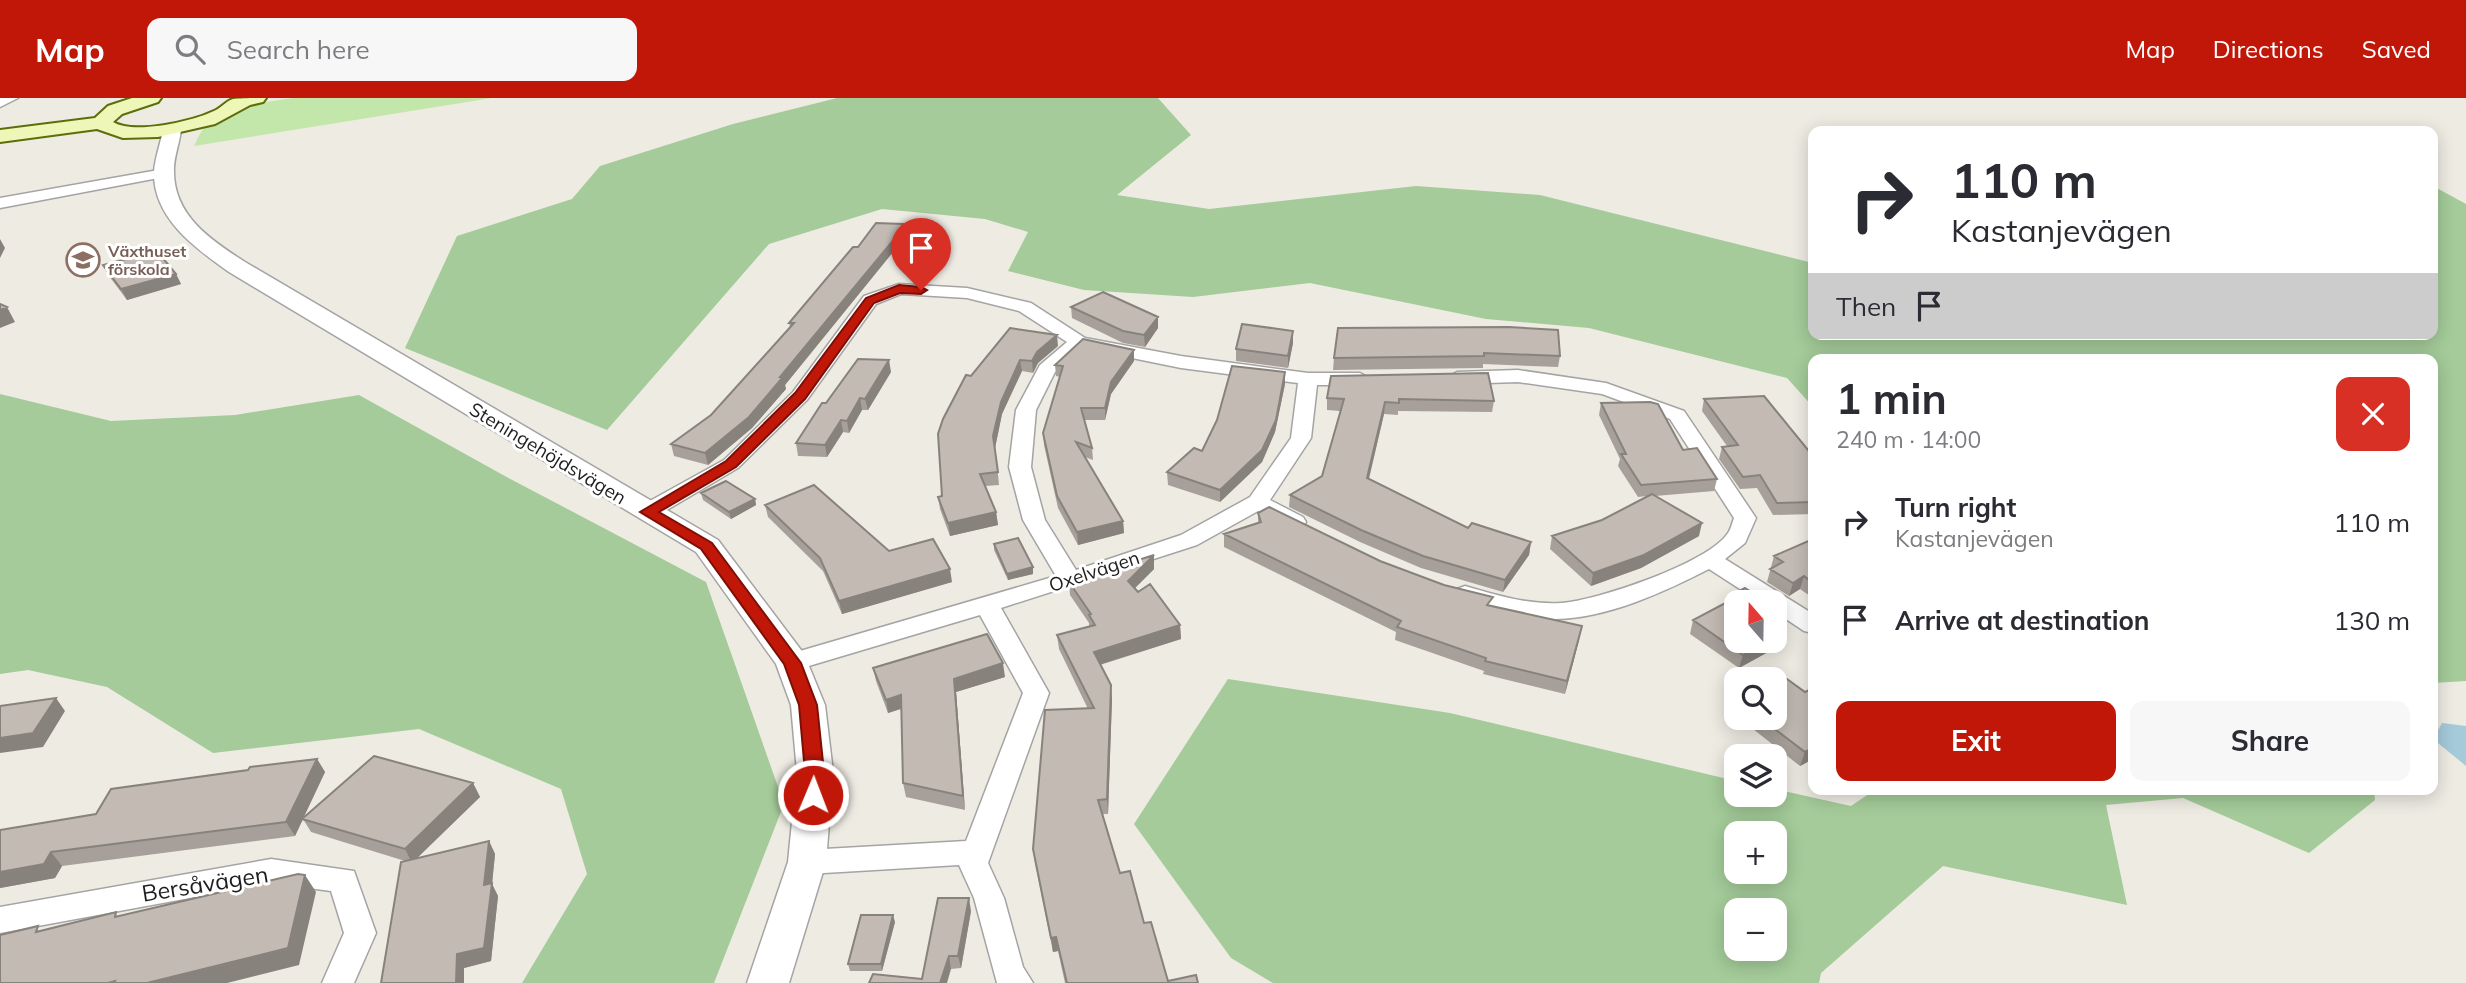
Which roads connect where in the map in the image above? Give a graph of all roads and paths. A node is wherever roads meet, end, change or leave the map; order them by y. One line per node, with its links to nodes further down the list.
1 (11, 98): 4 (street)
2 (151, 98): 5 (main road)
3 (243, 99): 6 (main road)
4 (0, 103)
5 (101, 122): 6 (main road); 7 (main road)
6 (172, 129): 8 (street, Steningehöjdsvägen)
7 (0, 136)
8 (164, 173): 9 (street); 15 (street, Steningehöjdsvägen)
9 (0, 203)
10 (1079, 342): 12 (street); 15 (street); 18 (street)
11 (1434, 378): 17 (street)
12 (1308, 379): 13 (street); 14 (street, Oxelvägen)
13 (1380, 379)
14 (1258, 502): 16 (street); 18 (street, Oxelvägen)
15 (647, 512): 22 (street, Steningehöjdsvägen)
16 (1315, 532)
17 (1711, 560): 19 (street); 21 (street)
18 (1070, 579): 20 (street, Oxelvägen)
19 (1444, 588)
20 (987, 604): 22 (street, Oxelvägen); 24 (street)
21 (1808, 622)
22 (793, 663): 23 (street, Steningehöjdsvägen)
23 (807, 862): 24 (street); 27 (street, Steningehöjdsvägen)
24 (973, 863): 28 (street)
25 (0, 920): 26 (street, Bersåvägen)
26 (338, 983)
27 (768, 983)
28 (1017, 983)

